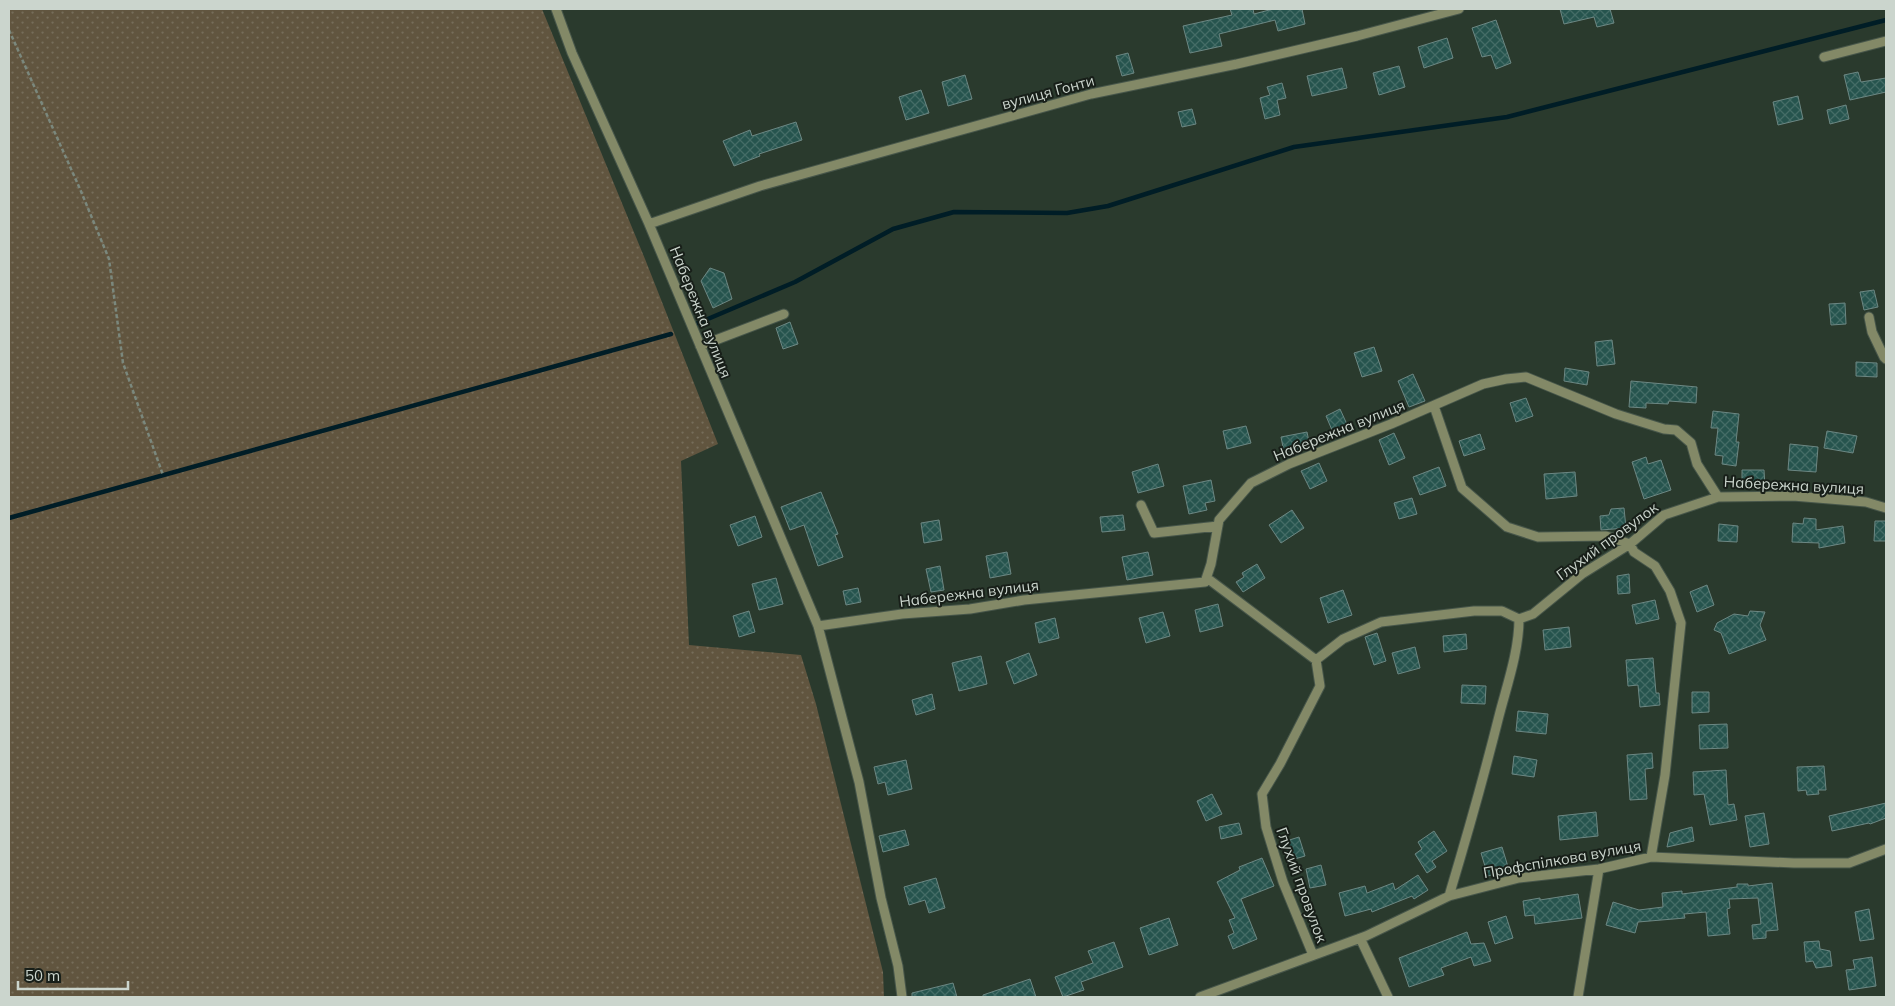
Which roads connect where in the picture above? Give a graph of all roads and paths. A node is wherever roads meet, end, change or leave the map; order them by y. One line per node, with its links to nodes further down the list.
1 (556, 9): 6 (street, Набережна вулиця)
2 (1459, 9): 6 (street, вулиця Гонти)
3 (9, 30): 12 (path)
4 (1886, 41): 5 (street)
5 (1824, 57)
6 (649, 224): 9 (street, Набережна вулиця)
7 (784, 314): 9 (street)
8 (1869, 317): 10 (street)
9 (700, 346): 20 (street, Набережна вулиця)
10 (1886, 359)
11 (1434, 406): 13 (street, Набережна вулиця); 16 (street, Набережна вулиця); 17 (street)
12 (163, 475)
13 (1718, 497): 15 (street, Набережна вулиця); 17 (street, Глухий провулок)
14 (1141, 505): 16 (street)
15 (1886, 508)
16 (1218, 526): 18 (street, Набережна вулиця)
17 (1630, 544): 19 (street, Глухий провулок); 23 (street)
18 (1207, 578): 20 (street, Набережна вулиця); 21 (street)
19 (1519, 619): 21 (street); 25 (street)
20 (818, 626): 28 (street, Набережна вулиця)
21 (1316, 660): 27 (street, Глухий провулок)
22 (1886, 849): 23 (street, Профспілкова вулиця)
23 (1651, 857): 24 (street, Профспілкова вулиця)
24 (1600, 868): 25 (street, Профспілкова вулиця); 31 (street)
25 (1449, 896): 26 (street, Профспілкова вулиця)
26 (1360, 938): 27 (street, Профспілкова вулиця); 30 (street)
27 (1313, 955): 29 (street, Профспілкова вулиця)
28 (902, 997)
29 (1200, 997)
30 (1388, 997)
31 (1578, 997)

